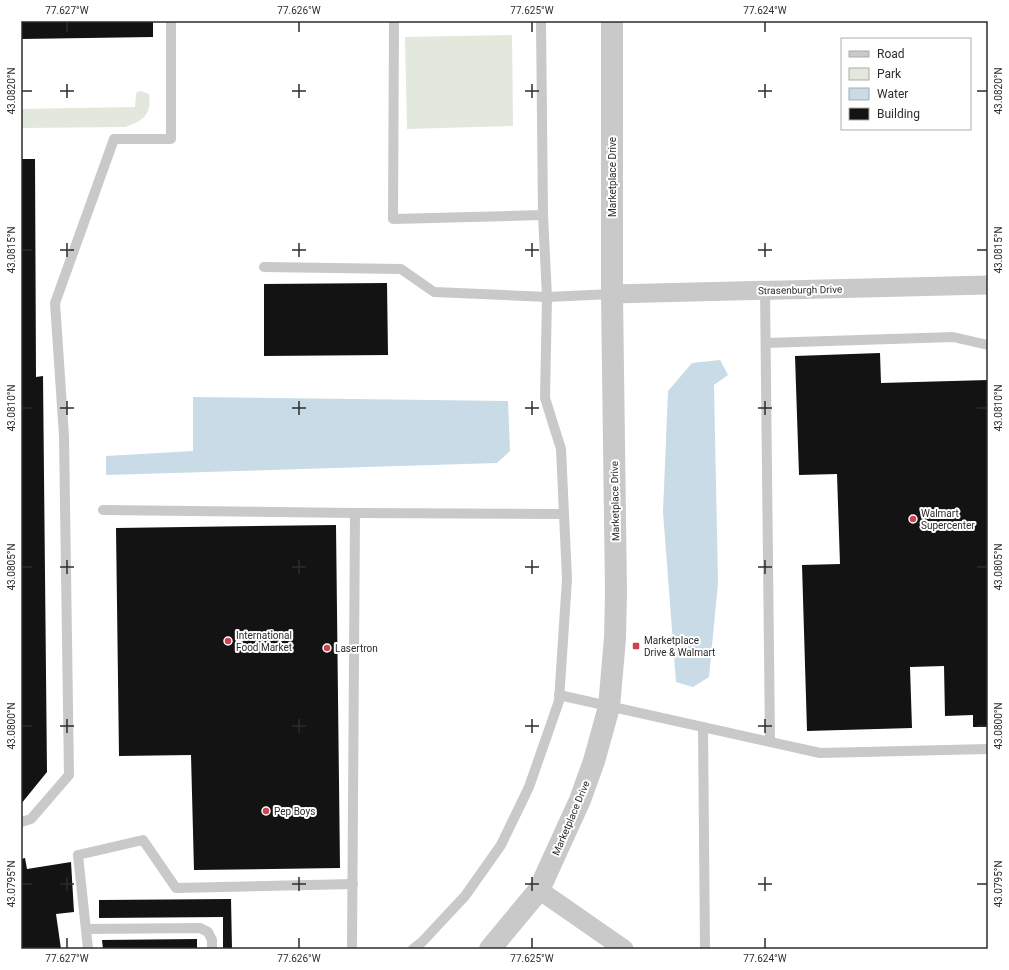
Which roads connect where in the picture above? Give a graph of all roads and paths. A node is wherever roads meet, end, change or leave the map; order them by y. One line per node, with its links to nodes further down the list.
1 (172, 21): 21 (lane)
2 (394, 21): 5 (lane)
3 (541, 21): 5 (lane)
4 (612, 21): 9 (street, Marketplace Drive)
5 (543, 215): 10 (lane)
6 (264, 267): 10 (lane)
7 (988, 285): 8 (street, Strasenburgh Drive)
8 (765, 290): 9 (street, Strasenburgh Drive); 11 (lane)
9 (612, 294): 10 (lane); 17 (street, Marketplace Drive)
10 (547, 297): 15 (lane)
11 (766, 343): 12 (lane); 19 (lane)
12 (988, 345)
13 (103, 510): 14 (lane)
14 (354, 513): 15 (lane); 22 (lane)
15 (564, 514): 16 (lane)
16 (560, 695): 17 (lane); 28 (lane)
17 (609, 707): 18 (lane); 23 (street, Marketplace Drive)
18 (702, 728): 19 (lane); 31 (lane)
19 (770, 742): 20 (lane)
20 (988, 749)
21 (21, 822)
22 (353, 884): 24 (lane); 27 (lane)
23 (539, 890): 29 (street, Marketplace Drive); 30 (street)
24 (86, 929): 25 (lane); 26 (lane)
25 (88, 949)
26 (212, 949)
27 (352, 949)
28 (413, 949)
29 (490, 949)
30 (624, 949)
31 (705, 949)

